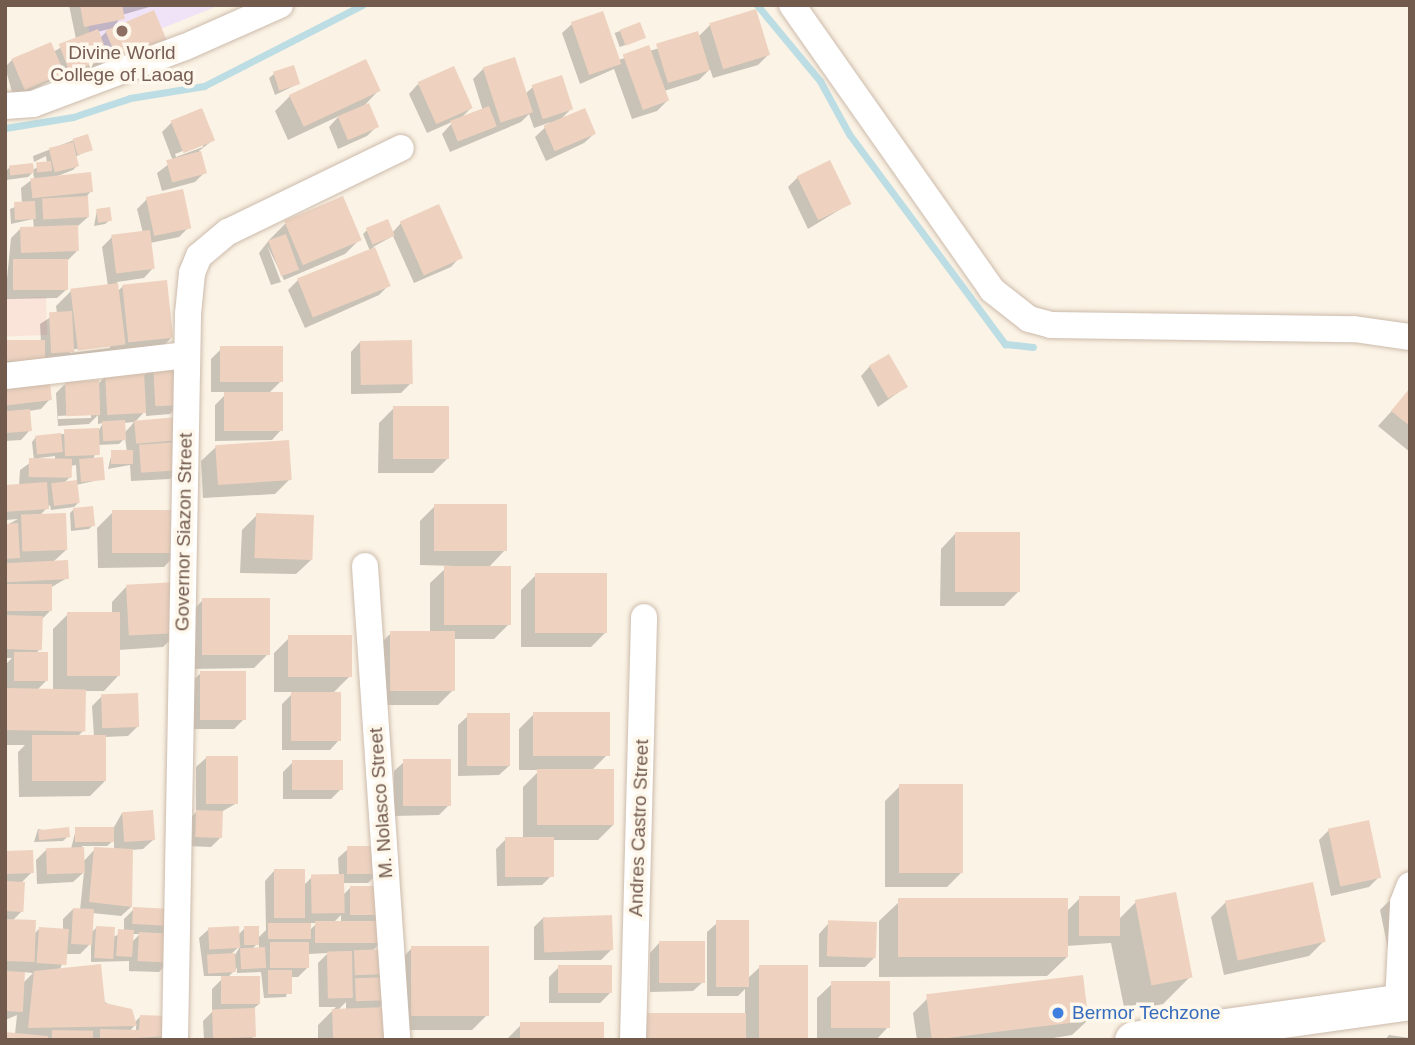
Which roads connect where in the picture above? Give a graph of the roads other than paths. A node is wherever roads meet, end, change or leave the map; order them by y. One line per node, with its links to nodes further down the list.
1 (280, 5): 3 (street)
2 (792, 5): 5 (street)
3 (5, 106)
4 (401, 148): 6 (street, Governor Siazon Street)
5 (1410, 337)
6 (187, 355): 7 (street); 12 (street, Governor Siazon Street)
7 (5, 376)
8 (365, 566): 13 (street, M. Nolasco Street)
9 (644, 617): 14 (street, Andres Castro Street)
10 (1410, 885): 11 (street)
11 (1404, 1002): 15 (main road)
12 (175, 1040)
13 (397, 1040)
14 (633, 1040)
15 (1133, 1040)

